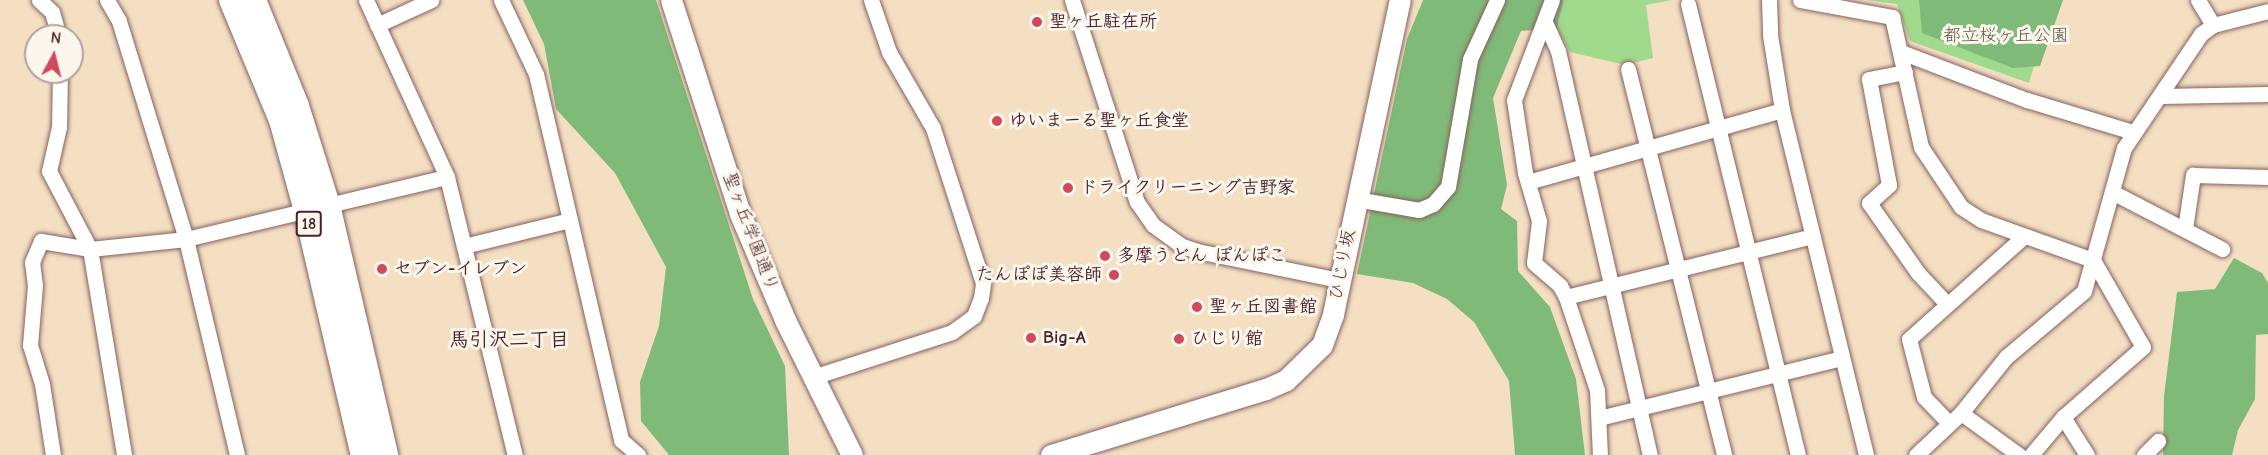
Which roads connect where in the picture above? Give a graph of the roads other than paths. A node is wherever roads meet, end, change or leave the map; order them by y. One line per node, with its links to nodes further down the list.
1 (107, 0): 44 (street)
2 (231, 0): 39 (main road, 18)
3 (254, 0): 39 (main road, 18)
4 (366, 0): 21 (street)
5 (431, 0): 21 (street)
6 (501, 0): 40 (street)
7 (671, 0): 57 (street, 聖ヶ丘学園通り)
8 (871, 0): 57 (street)
9 (1072, 0): 51 (street)
10 (1400, 0): 38 (street, ひじり坂)
11 (1497, 0): 38 (street)
12 (1552, 0): 19 (street)
13 (1769, 0): 29 (street)
14 (1800, 0): 23 (street)
15 (2198, 0): 22 (street)
16 (45, 1): 20 (street)
17 (1688, 4): 30 (street)
18 (2268, 11): 22 (street)
19 (1545, 22): 33 (street); 36 (street)
20 (54, 24)
21 (377, 25): 34 (street)
22 (2213, 25): 28 (street)
23 (1901, 52): 25 (street); 31 (street)
24 (1628, 69): 32 (street)
25 (1905, 72): 43 (street); 54 (street)
26 (60, 84): 46 (street)
27 (2268, 94): 28 (street)
28 (2160, 96): 31 (street)
29 (1782, 110): 30 (street); 42 (street)
30 (1717, 127): 32 (street); 48 (street)
31 (2133, 132): 37 (street)
32 (1646, 147): 33 (street); 50 (street)
33 (1581, 165): 36 (street); 52 (street)
34 (447, 177): 39 (street); 45 (street)
35 (2268, 177): 41 (street)
36 (1528, 182): 53 (street)
37 (2114, 194): 41 (street); 49 (street)
38 (1356, 199): 51 (street, ひじり坂)
39 (317, 208): 44 (street); 68 (main road, 18); 69 (main road, 18)
40 (570, 220): 45 (street); 71 (street)
41 (2185, 229): 47 (street)
42 (1814, 236): 48 (street); 55 (street)
43 (2024, 236): 49 (street); 54 (street)
44 (186, 239): 46 (street); 67 (street)
45 (464, 246): 70 (street)
46 (90, 249): 65 (street); 66 (street)
47 (2222, 249)
48 (1747, 252): 50 (street); 56 (street)
49 (2093, 260): 60 (street); 61 (street)
50 (1677, 268): 52 (street); 58 (street)
51 (1338, 280): 73 (street, ひじり坂)
52 (1610, 285): 53 (street); 59 (street)
53 (1566, 297): 62 (street)
54 (1947, 304): 63 (street)
55 (1842, 358): 56 (street); 78 (street)
56 (1777, 374): 58 (street); 77 (street)
57 (813, 377): 72 (street, 聖ヶ丘学園通り)
58 (1707, 391): 59 (street); 76 (street)
59 (1638, 407): 62 (street); 75 (street)
60 (1961, 413): 63 (street); 80 (street)
61 (2063, 417): 81 (street); 82 (street)
62 (1599, 418): 74 (street)
63 (1949, 423): 79 (street)
64 (2158, 441): 83 (street)
65 (53, 455)
66 (124, 455)
67 (237, 455)
68 (363, 455)
69 (386, 455)
70 (515, 455)
71 (638, 455)
72 (852, 455)
73 (1051, 455)
74 (1600, 455)
75 (1650, 455)
76 (1724, 455)
77 (1798, 455)
78 (1866, 455)
79 (1916, 455)
80 (2019, 455)
81 (2031, 455)
82 (2087, 455)
83 (2144, 455)

